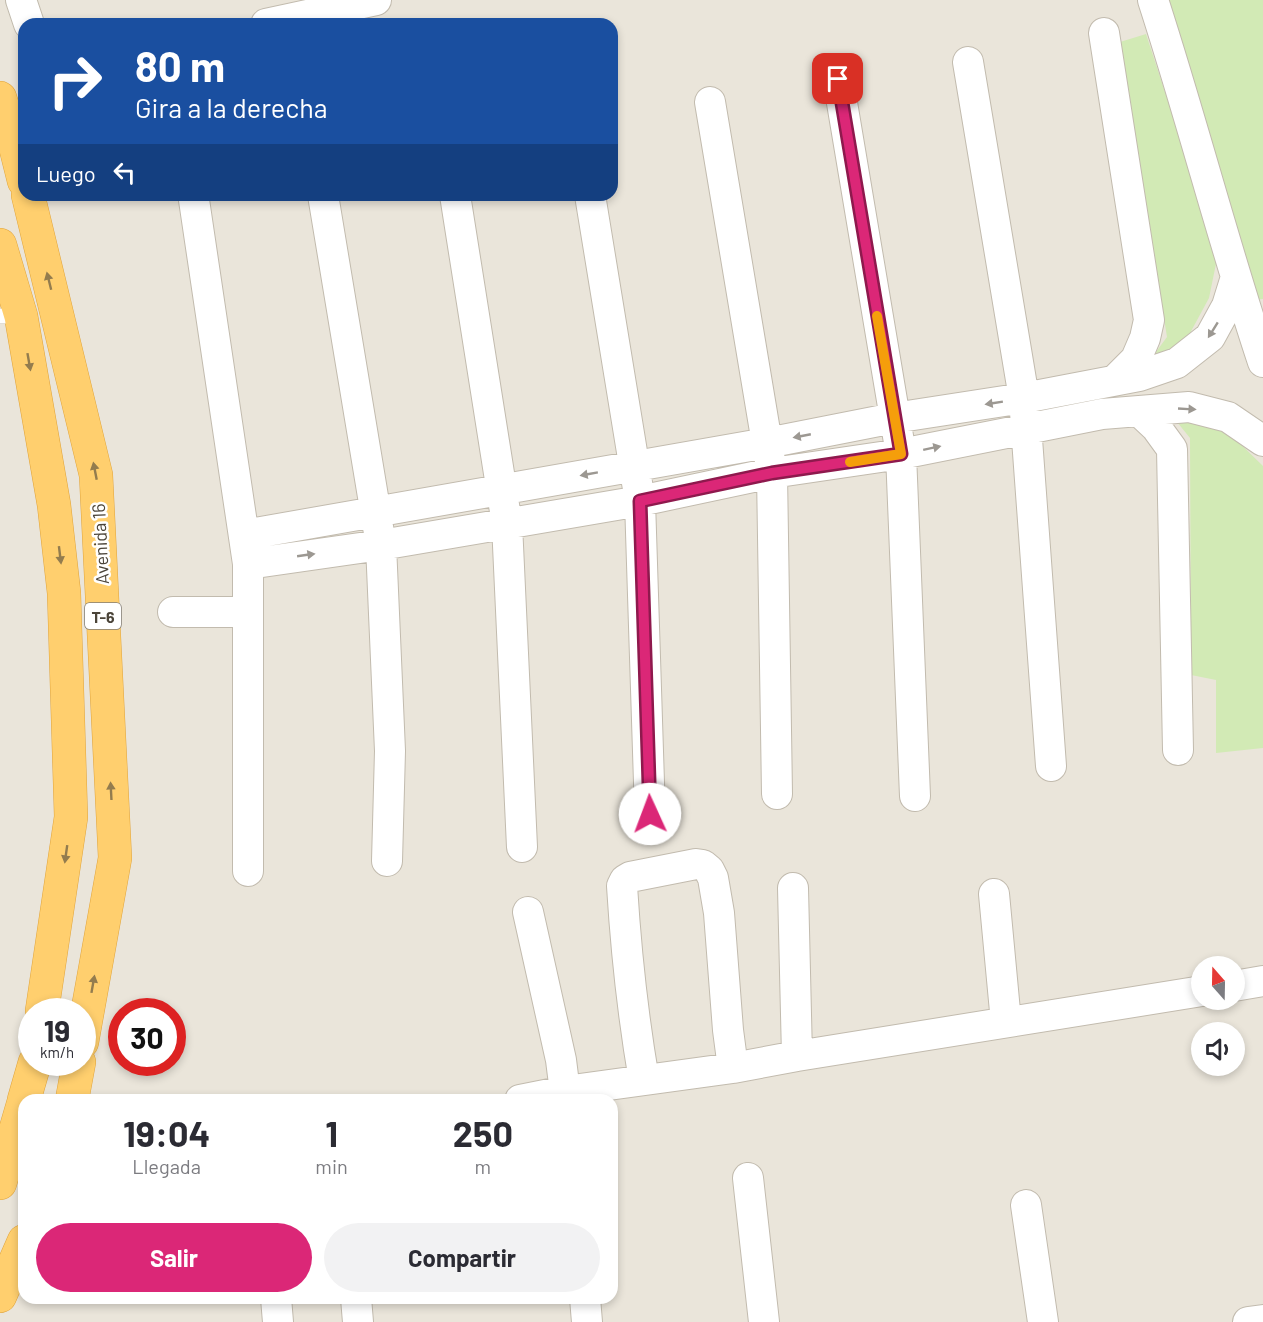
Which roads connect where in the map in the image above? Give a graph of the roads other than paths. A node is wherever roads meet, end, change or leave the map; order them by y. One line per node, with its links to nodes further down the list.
1 (21, 0): 5 (street)
2 (376, 0): 4 (street)
3 (1153, 0): 18 (street)
4 (271, 15)
5 (26, 18)
6 (1104, 33): 22 (street)
7 (968, 62): 23 (street)
8 (838, 79): 25 (street)
9 (0, 98): 11 (highway)
10 (710, 102): 28 (street)
11 (18, 157)
12 (28, 201): 55 (highway, Avenida 16 / T-6, one-way to 12)
13 (194, 201): 37 (street)
14 (324, 201): 34 (street)
15 (456, 201): 32 (street)
16 (591, 201): 30 (street)
17 (0, 245): 20 (highway, T-6)
18 (1236, 277): 19 (street); 22 (street, one-way to 22)
19 (1255, 311): 21 (street)
20 (11, 316): 54 (highway, T-6, one-way to 54)
21 (1263, 362)
22 (1116, 379): 23 (street)
23 (1024, 398): 25 (street, one-way to 25); 26 (street)
24 (1139, 411): 26 (street); 27 (street, one-way to 27); 40 (street)
25 (894, 418): 28 (street, one-way to 28); 29 (street)
26 (1027, 428): 29 (street, one-way to 26); 41 (street)
27 (1263, 441)
28 (767, 443): 30 (street); 31 (street)
29 (901, 454): 31 (street); 43 (street)
30 (635, 466): 32 (street, one-way to 32); 33 (street)
31 (772, 473): 33 (street); 42 (street)
32 (502, 489): 34 (street); 35 (street)
33 (640, 501): 35 (street); 44 (street)
34 (375, 512): 36 (street); 37 (street)
35 (507, 524): 36 (street); 45 (street)
36 (381, 545): 37 (street, one-way to 36); 46 (street)
37 (246, 549): 39 (street)
38 (172, 612): 39 (street)
39 (248, 612): 47 (street)
40 (1178, 750)
41 (1051, 766)
42 (777, 794)
43 (915, 796)
44 (650, 814)
45 (522, 847)
46 (387, 861)
47 (248, 871)
48 (793, 888): 57 (street)
49 (994, 894): 56 (street)
50 (528, 912): 64 (street)
51 (1263, 981): 52 (street)
52 (1245, 984)
53 (1191, 993): 56 (street)
54 (44, 998)
55 (90, 998)
56 (1006, 1022): 57 (street)
57 (797, 1056): 58 (street)
58 (733, 1068): 61 (street); 61 (street)
59 (31, 1076): 62 (highway)
60 (76, 1076): 63 (highway)
61 (644, 1080): 65 (street)
62 (26, 1094)
63 (73, 1094)
64 (566, 1094)
65 (571, 1094)
66 (18, 1121): 68 (highway)
67 (748, 1178): 79 (street)
68 (0, 1183)
69 (1026, 1205): 80 (street)
70 (18, 1255): 71 (highway)
71 (0, 1296)
72 (276, 1304): 76 (street)
73 (356, 1304): 77 (street)
74 (586, 1304): 78 (street)
75 (1263, 1320): 81 (street)
76 (278, 1322)
77 (358, 1322)
78 (587, 1322)
79 (764, 1322)
80 (1043, 1322)
81 (1248, 1322)

